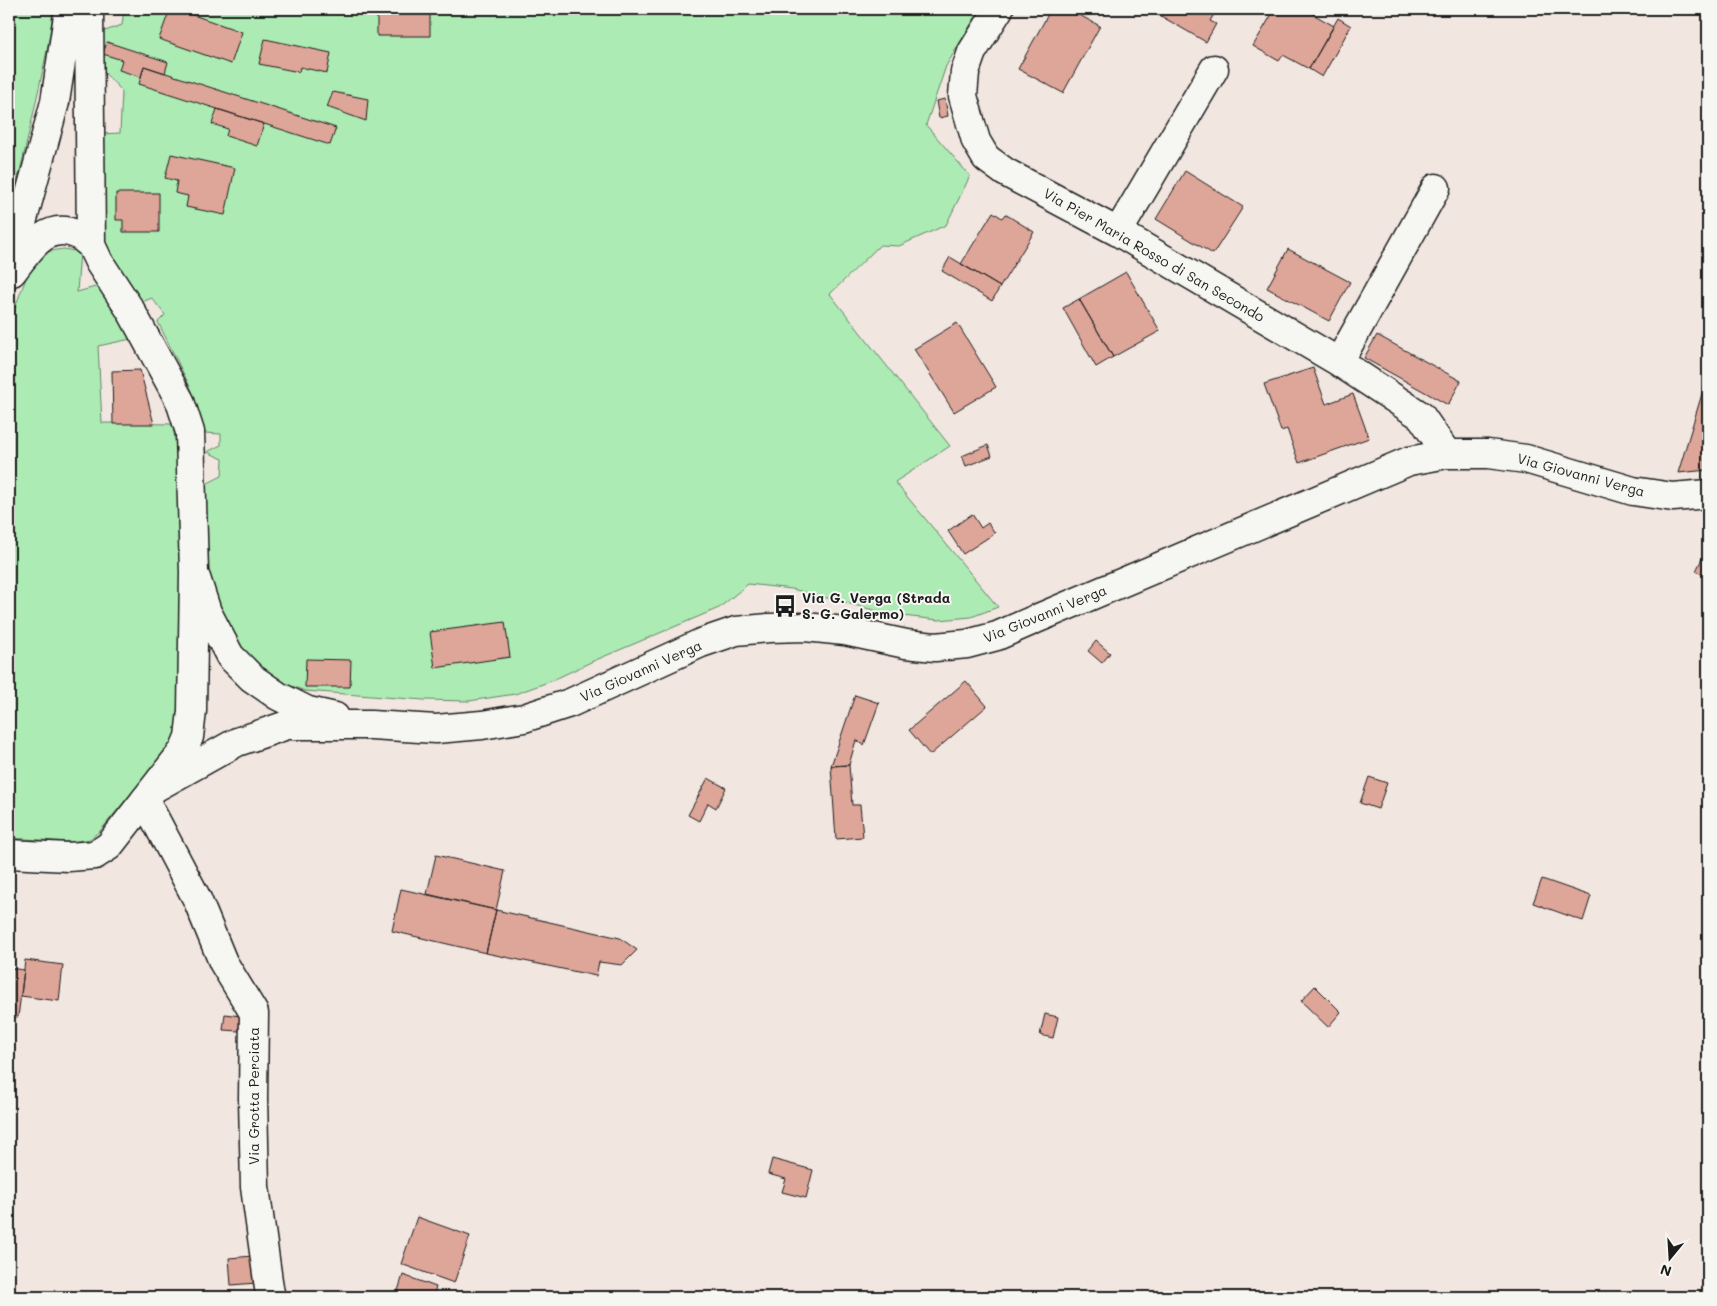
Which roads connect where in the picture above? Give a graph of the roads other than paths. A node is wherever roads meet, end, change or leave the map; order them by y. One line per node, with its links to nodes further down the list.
1 (69, 9): 8 (street)
2 (89, 9): 7 (street)
3 (999, 9): 6 (street, Via Pier Maria Rosso di San Secondo)
4 (1214, 69): 6 (street)
5 (1436, 188): 10 (street)
6 (1118, 232): 10 (street, Via Pier Maria Rosso di San Secondo)
7 (91, 245): 9 (street); 13 (street)
8 (9, 261)
9 (9, 276)
10 (1339, 362): 11 (street, Via Pier Maria Rosso di San Secondo)
11 (1447, 454): 12 (street, Via Giovanni Verga); 14 (street, Via Giovanni Verga)
12 (1708, 494)
13 (194, 572): 14 (street); 15 (street)
14 (371, 725): 15 (street)
15 (151, 793): 16 (street); 17 (street, Via Grotta Perciata)
16 (9, 854)
17 (271, 1297)

